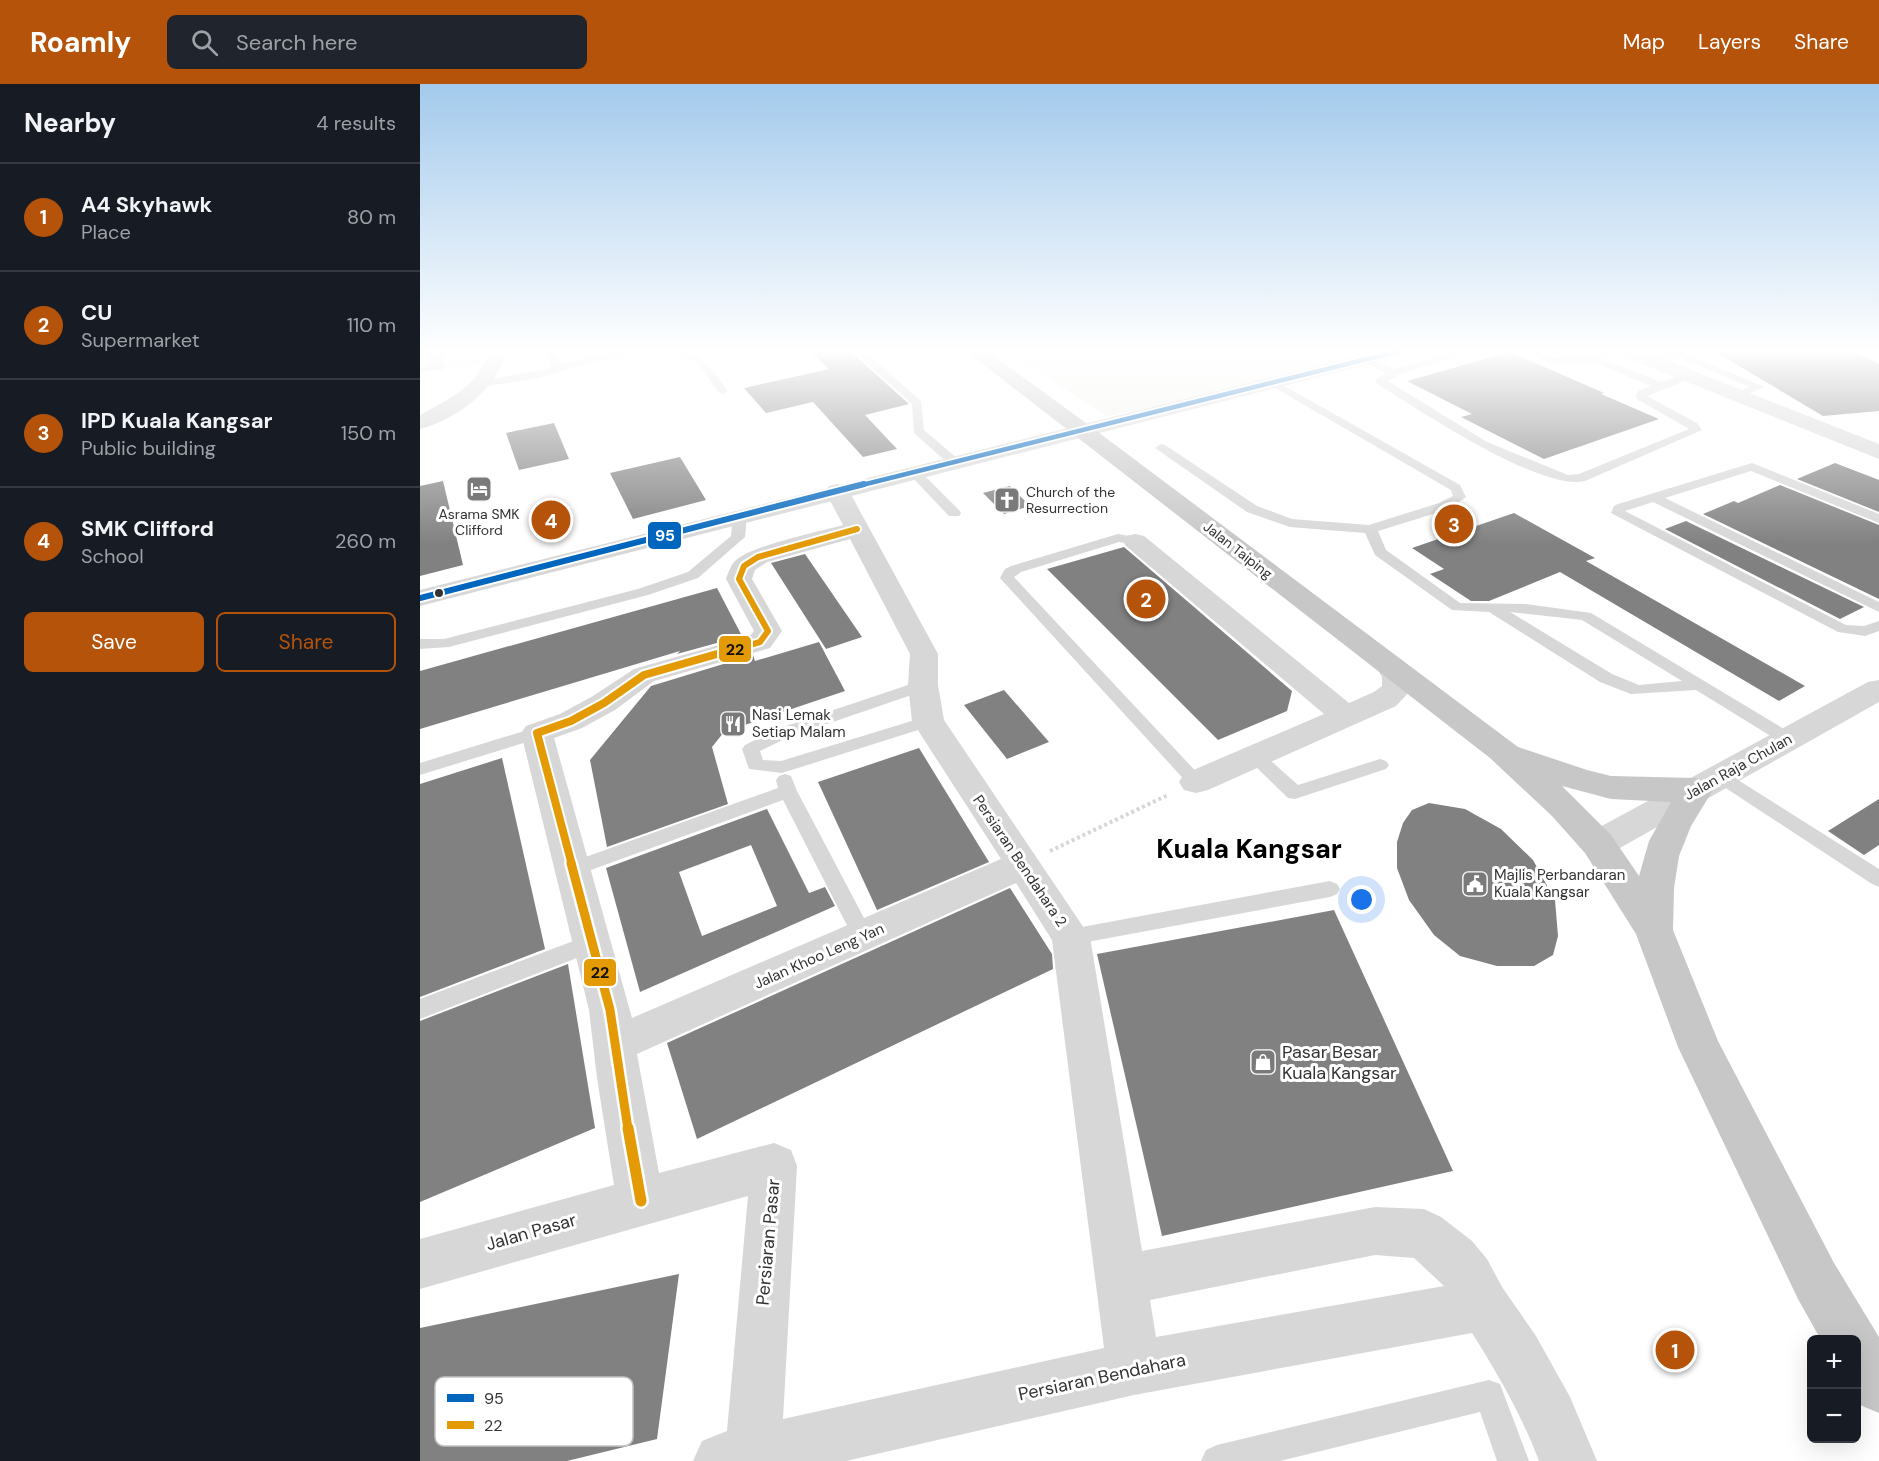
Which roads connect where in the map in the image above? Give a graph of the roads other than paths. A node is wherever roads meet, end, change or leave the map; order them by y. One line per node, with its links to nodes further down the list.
1 (917, 415): 11 (lane)
2 (1063, 415): 8 (highway, Jalan Taiping)
3 (1143, 415): 8 (street)
4 (1330, 415): 18 (lane)
5 (1436, 415): 6 (lane)
6 (1675, 415)
7 (1787, 415): 10 (street)
8 (1083, 430): 11 (street); 26 (highway, Jalan Taiping)
9 (1161, 448): 18 (lane)
10 (1879, 452)
11 (954, 462): 12 (street)
12 (914, 472): 13 (street); 15 (lane)
13 (837, 491): 16 (street); 19 (street, Persiaran Bendahara 2)
14 (1655, 498): 17 (lane); 23 (lane); 24 (lane)
15 (954, 513)
16 (740, 516): 21 (street); 25 (lane)
17 (1879, 519)
18 (1370, 528): 22 (lane)
19 (857, 529): 27 (street, Persiaran Bendahara 2); 34 (street)
20 (1135, 541): 32 (street); 41 (lane)
21 (420, 598)
22 (1492, 608): 28 (lane); 28 (lane)
23 (1879, 609)
24 (1879, 626)
25 (420, 644)
26 (1393, 670): 30 (street); 31 (highway, Jalan Taiping)
27 (923, 685): 33 (street, Persiaran Bendahara 2); 39 (lane)
28 (1700, 686): 35 (lane)
29 (1879, 689): 35 (street, Jalan Raja Chulan)
30 (1385, 699): 31 (street); 32 (street)
31 (1443, 708): 36 (highway, Jalan Taiping)
32 (1346, 716): 37 (street)
33 (934, 731): 39 (lane); 45 (street, Persiaran Bendahara 2)
34 (537, 733): 40 (lane); 46 (street)
35 (1788, 739): 42 (street, Jalan Raja Chulan)
36 (1501, 750): 42 (highway); 44 (highway)
37 (1254, 756): 38 (lane); 41 (street)
38 (1380, 765)
39 (782, 767): 43 (lane)
40 (420, 769)
41 (1196, 782)
42 (1709, 783): 44 (street, Jalan Raja Chulan); 47 (lane); 49 (highway)
43 (788, 791): 46 (lane); 50 (lane)
44 (1598, 844): 49 (highway)
45 (1023, 865): 50 (street, Jalan Khoo Leng Yan); 51 (street, Persiaran Bendahara 2)
46 (573, 869): 52 (street)
47 (1879, 879)
48 (1330, 889): 51 (lane)
49 (1654, 930): 59 (highway)
50 (863, 937): 54 (street, Jalan Khoo Leng Yan)
51 (1071, 937): 57 (street, Persiaran Bendahara 2)
52 (592, 943): 53 (lane); 54 (street)
53 (420, 1009)
54 (614, 1045): 55 (street)
55 (641, 1201): 56 (street, Jalan Pasar); 63 (street, Persiaran Pasar)
56 (420, 1264)
57 (1121, 1280): 58 (street); 61 (street, Persiaran Bendahara 2)
58 (1484, 1305): 61 (street, Persiaran Bendahara); 66 (street)
59 (1848, 1335)
60 (1861, 1356): 62 (highway)
61 (1134, 1368): 63 (street, Persiaran Bendahara)
62 (1879, 1386)
63 (737, 1457)
64 (1217, 1461): 65 (lane)
65 (1513, 1461)
66 (1568, 1461)

